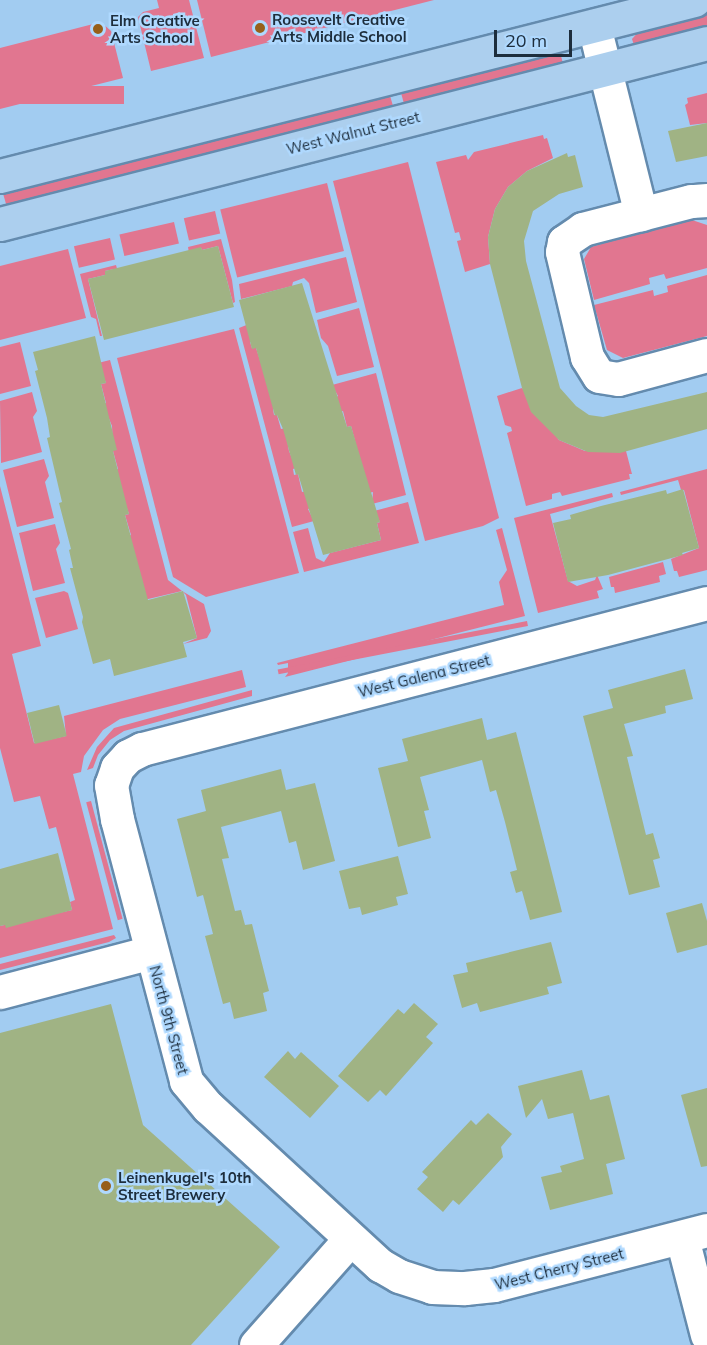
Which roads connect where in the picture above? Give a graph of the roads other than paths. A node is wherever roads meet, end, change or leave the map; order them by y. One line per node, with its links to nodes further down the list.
1 (694, 0): 2 (main road)
2 (594, 26): 4 (street); 5 (main road)
3 (707, 43): 4 (main road, West Walnut Street)
4 (604, 69): 7 (street); 8 (main road, West Walnut Street)
5 (0, 176)
6 (707, 200): 7 (street)
7 (642, 214): 9 (street)
8 (0, 224)
9 (707, 356)
10 (707, 603): 11 (street, West Galena Street)
11 (142, 749): 12 (street, North 9th Street)
12 (150, 952): 13 (street); 15 (street, North 9th Street)
13 (0, 992)
14 (694, 1234): 15 (street, West Cherry Street); 16 (street)
15 (350, 1239): 17 (street)
16 (707, 1335)
17 (256, 1345)

